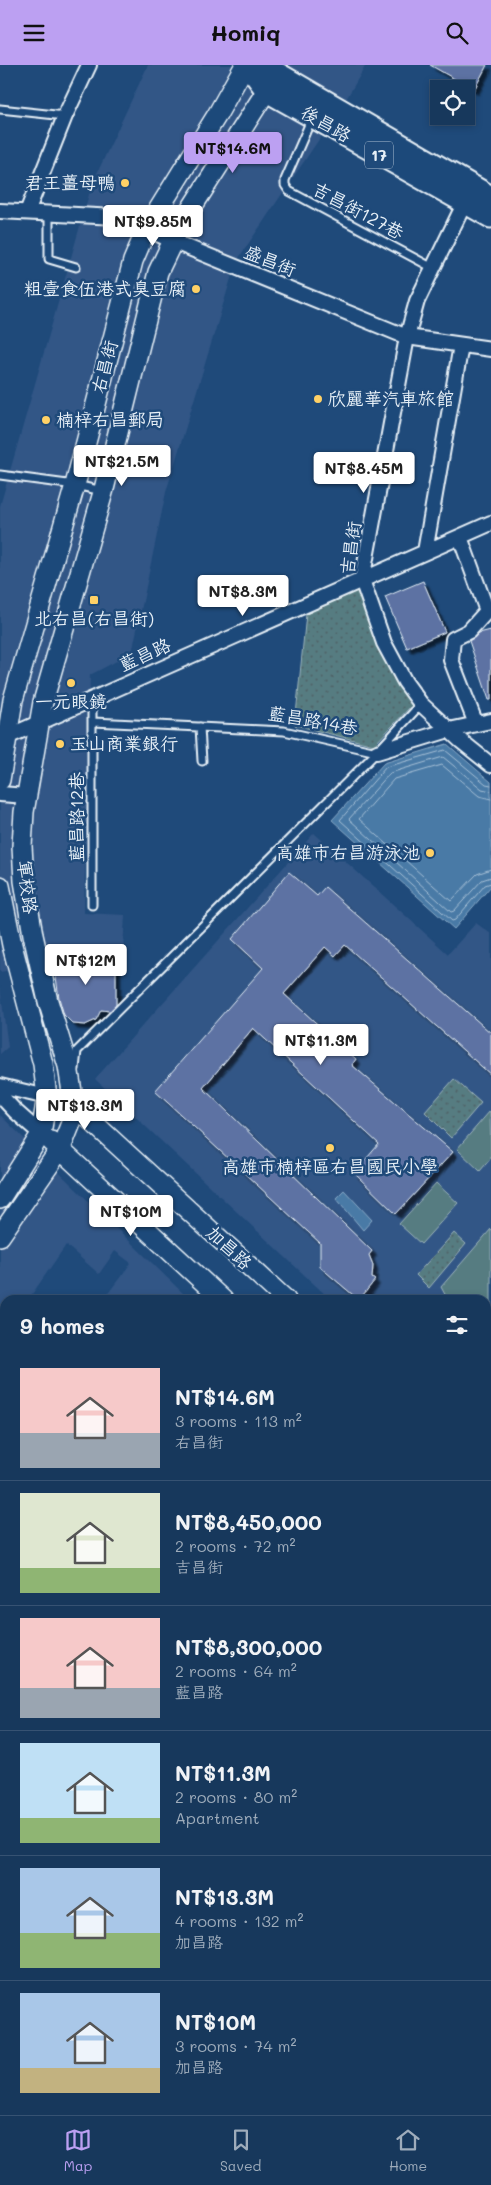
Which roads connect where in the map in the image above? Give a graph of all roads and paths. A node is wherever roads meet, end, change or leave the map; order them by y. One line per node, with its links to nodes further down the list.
1 (89, 65): 6 (street)
2 (247, 65): 4 (main road, 後昌路 / 17); 14 (street, 右昌街)
3 (253, 65): 4 (main road, 後昌路 / 17)
4 (275, 77): 7 (main road, 後昌路 / 17); 8 (main road, 後昌路 / 17); 15 (street, 右昌街)
5 (0, 109): 6 (lane)
6 (65, 116): 11 (street)
7 (312, 117): 8 (main road, 後昌路 / 17); 17 (lane, 吉昌街127巷)
8 (468, 195): 9 (main road, 後昌路 / 17); 13 (main road, 後昌路 / 17); 17 (street, 吉昌街)
9 (491, 197)
10 (0, 211): 11 (street, 盛昌街)
11 (27, 212): 12 (street, 盛昌街)
12 (49, 213): 14 (street, 盛昌街); 16 (lane)
13 (491, 217)
14 (147, 228): 15 (street, 盛昌街); 22 (street, 右昌街)
15 (172, 241): 18 (street, 盛昌街); 23 (street, 右昌街)
16 (76, 267)
17 (433, 268): 18 (street, 吉昌街)
18 (407, 337): 19 (street, 盛昌街); 27 (street, 吉昌街)
19 (460, 345): 20 (street, 盛昌街); 26 (street)
20 (491, 349)
21 (0, 475): 22 (lane)
22 (75, 485): 23 (lane); 37 (street, 右昌街)
23 (103, 491): 33 (street, 右昌街)
24 (491, 523): 25 (street, 藍昌路)
25 (460, 537): 26 (street, 藍昌路); 28 (street)
26 (425, 552): 27 (street, 藍昌路)
27 (362, 580): 29 (street, 藍昌路); 30 (street, 吉昌街)
28 (487, 595): 34 (street)
29 (92, 699): 32 (lane, 藍昌路12巷); 33 (street, 藍昌路)
30 (421, 704): 36 (street, 吉昌街); 38 (lane)
31 (491, 721): 34 (street, 藍昌路14巷)
32 (93, 722): 35 (lane, 藍昌路14巷); 45 (lane, 藍昌路12巷)
33 (39, 723): 37 (street, 藍昌路); 43 (street, 軍校路)
34 (476, 724): 36 (street, 藍昌路14巷)
35 (200, 727): 38 (lane, 藍昌路14巷); 39 (lane)
36 (449, 730): 38 (street, 藍昌路14巷); 40 (street, 吉昌街)
37 (3, 737): 41 (street, 右昌街)
38 (376, 752): 49 (lane)
39 (202, 761)
40 (491, 765)
41 (0, 780)
42 (0, 794): 43 (street)
43 (27, 796): 49 (street, 軍校路)
44 (0, 886): 48 (street, 軍校路)
45 (92, 905)
46 (0, 1087): 48 (street, 加昌路)
47 (0, 1095): 50 (street)
48 (47, 1097): 49 (street, 加昌路); 50 (street, 軍校路)
49 (74, 1105): 51 (street, 軍校路); 55 (street, 加昌路)
50 (41, 1134): 51 (street); 52 (street, 軍校路)
51 (61, 1149): 53 (street, 軍校路); 54 (street)
52 (0, 1199)
53 (0, 1236)
54 (218, 1295)
55 (278, 1295)

